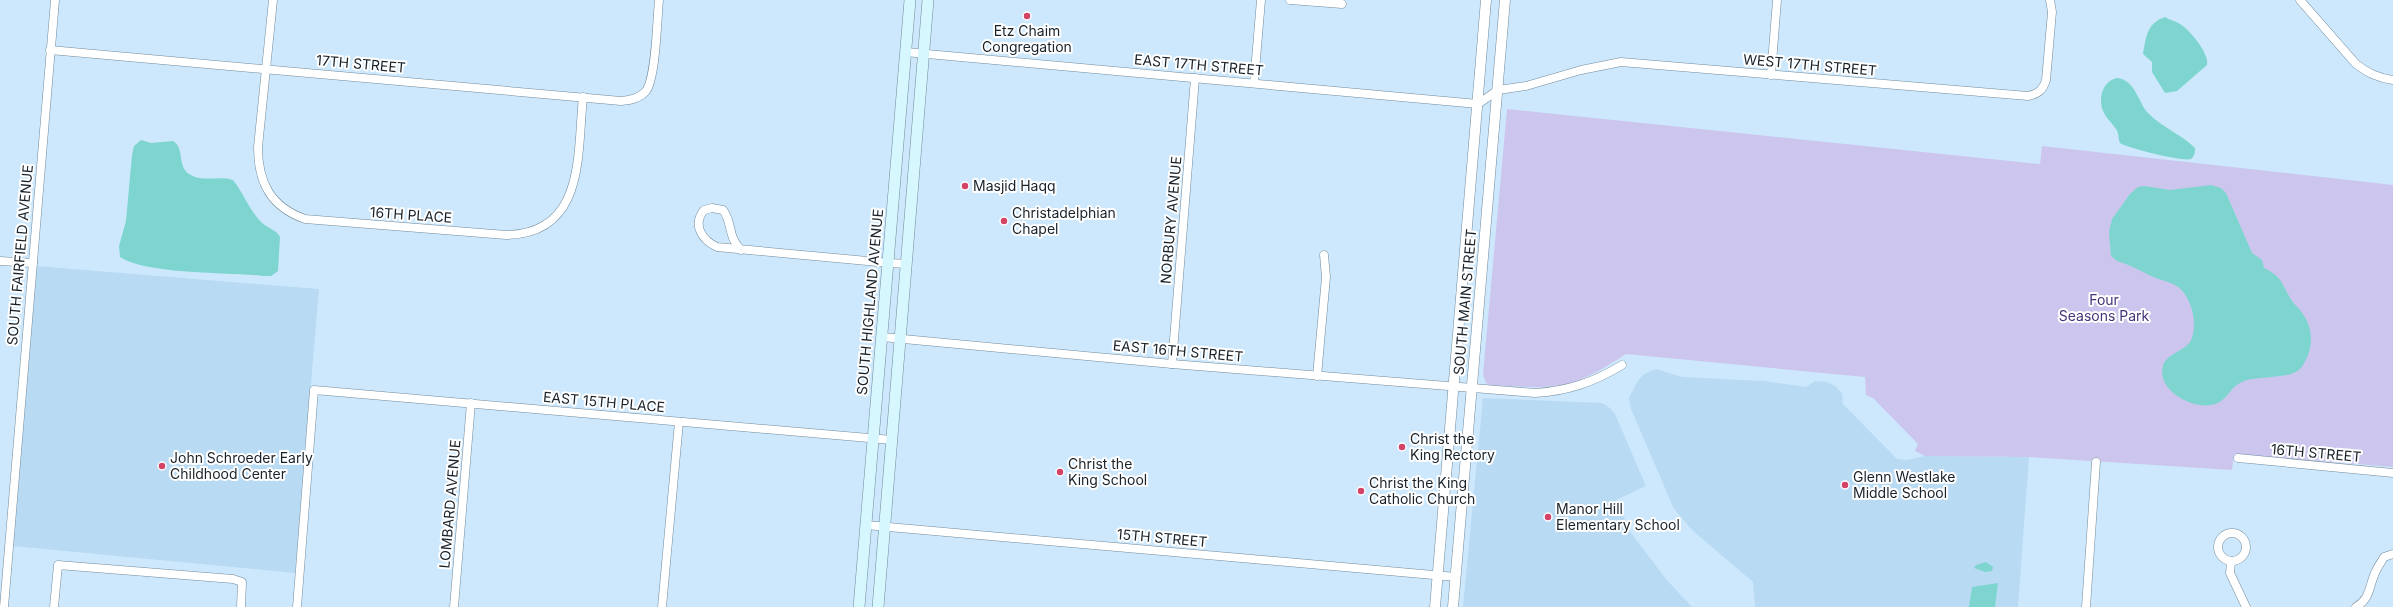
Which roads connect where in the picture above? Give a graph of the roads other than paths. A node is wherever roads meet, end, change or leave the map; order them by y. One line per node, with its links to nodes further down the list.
1 (55, 0): 14 (street, SOUTH FAIRFIELD AVENUE)
2 (273, 0): 17 (street, 16TH PLACE)
3 (658, 0): 23 (street, 17TH STREET)
4 (910, 0): 15 (main road, SOUTH HIGHLAND AVENUE)
5 (928, 0): 16 (main road)
6 (1261, 0): 21 (street)
7 (1290, 0): 13 (street)
8 (1486, 0): 24 (street, SOUTH MAIN STREET)
9 (1505, 0): 22 (street, SOUTH MAIN STREET)
10 (1778, 0): 18 (street)
11 (2050, 0): 18 (street, WEST 17TH STREET)
12 (2300, 0): 20 (street)
13 (1342, 4)
14 (50, 50): 17 (street, 17TH STREET); 28 (street, SOUTH FAIRFIELD AVENUE)
15 (905, 52): 16 (street, EAST 17TH STREET); 29 (main road, SOUTH HIGHLAND AVENUE)
16 (924, 53): 19 (street, EAST 17TH STREET); 30 (main road)
17 (266, 69): 23 (street, 17TH STREET); 23 (street, 16TH PLACE)
18 (1771, 75): 22 (street, WEST 17TH STREET)
19 (1195, 78): 21 (street, EAST 17TH STREET); 33 (street, NORBURY AVENUE)
20 (2393, 80)
21 (1254, 83): 24 (street, EAST 17TH STREET)
22 (1498, 90): 24 (street, WEST 17TH STREET); 37 (street, SOUTH MAIN STREET)
23 (582, 97)
24 (1478, 104): 36 (street, SOUTH MAIN STREET)
25 (741, 250): 25 (street); 29 (street)
26 (1324, 255): 35 (street)
27 (0, 261): 28 (street)
28 (32, 263): 51 (street, SOUTH FAIRFIELD AVENUE)
29 (888, 263): 30 (street); 31 (main road, SOUTH HIGHLAND AVENUE)
30 (907, 264): 32 (main road)
31 (882, 337): 32 (street, EAST 16TH STREET); 40 (main road, SOUTH HIGHLAND AVENUE)
32 (901, 338): 33 (street, EAST 16TH STREET); 41 (main road)
33 (1172, 364): 35 (street, EAST 16TH STREET)
34 (1622, 365): 37 (street)
35 (1317, 376): 36 (street, EAST 16TH STREET)
36 (1453, 387): 37 (street, EAST 16TH STREET); 49 (street, SOUTH MAIN STREET)
37 (1472, 388): 50 (street, SOUTH MAIN STREET)
38 (471, 403): 39 (street, EAST 15TH PLACE); 54 (street, EAST 15TH PLACE); 55 (street, LOMBARD AVENUE)
39 (679, 422): 40 (street, EAST 15TH PLACE); 56 (street)
40 (873, 438): 41 (street, EAST 15TH PLACE); 45 (main road, SOUTH HIGHLAND AVENUE)
41 (892, 440): 46 (main road)
42 (2238, 458): 44 (street, 16TH STREET)
43 (2096, 462): 61 (street)
44 (2393, 473)
45 (866, 525): 46 (street, 15TH STREET); 57 (main road, SOUTH HIGHLAND AVENUE)
46 (885, 527): 49 (street, 15TH STREET); 58 (main road)
47 (2393, 554): 63 (street)
48 (2231, 562): 62 (street)
49 (1438, 575): 50 (street, 15TH STREET); 59 (street, SOUTH MAIN STREET)
50 (1456, 577): 60 (street, SOUTH MAIN STREET)
51 (4, 607)
52 (54, 607): 53 (street)
53 (241, 607)
54 (297, 607)
55 (454, 607)
56 (662, 607)
57 (859, 607)
58 (878, 607)
59 (1435, 607)
60 (1453, 607)
61 (2086, 607)
62 (2246, 607)
63 (2356, 607)

